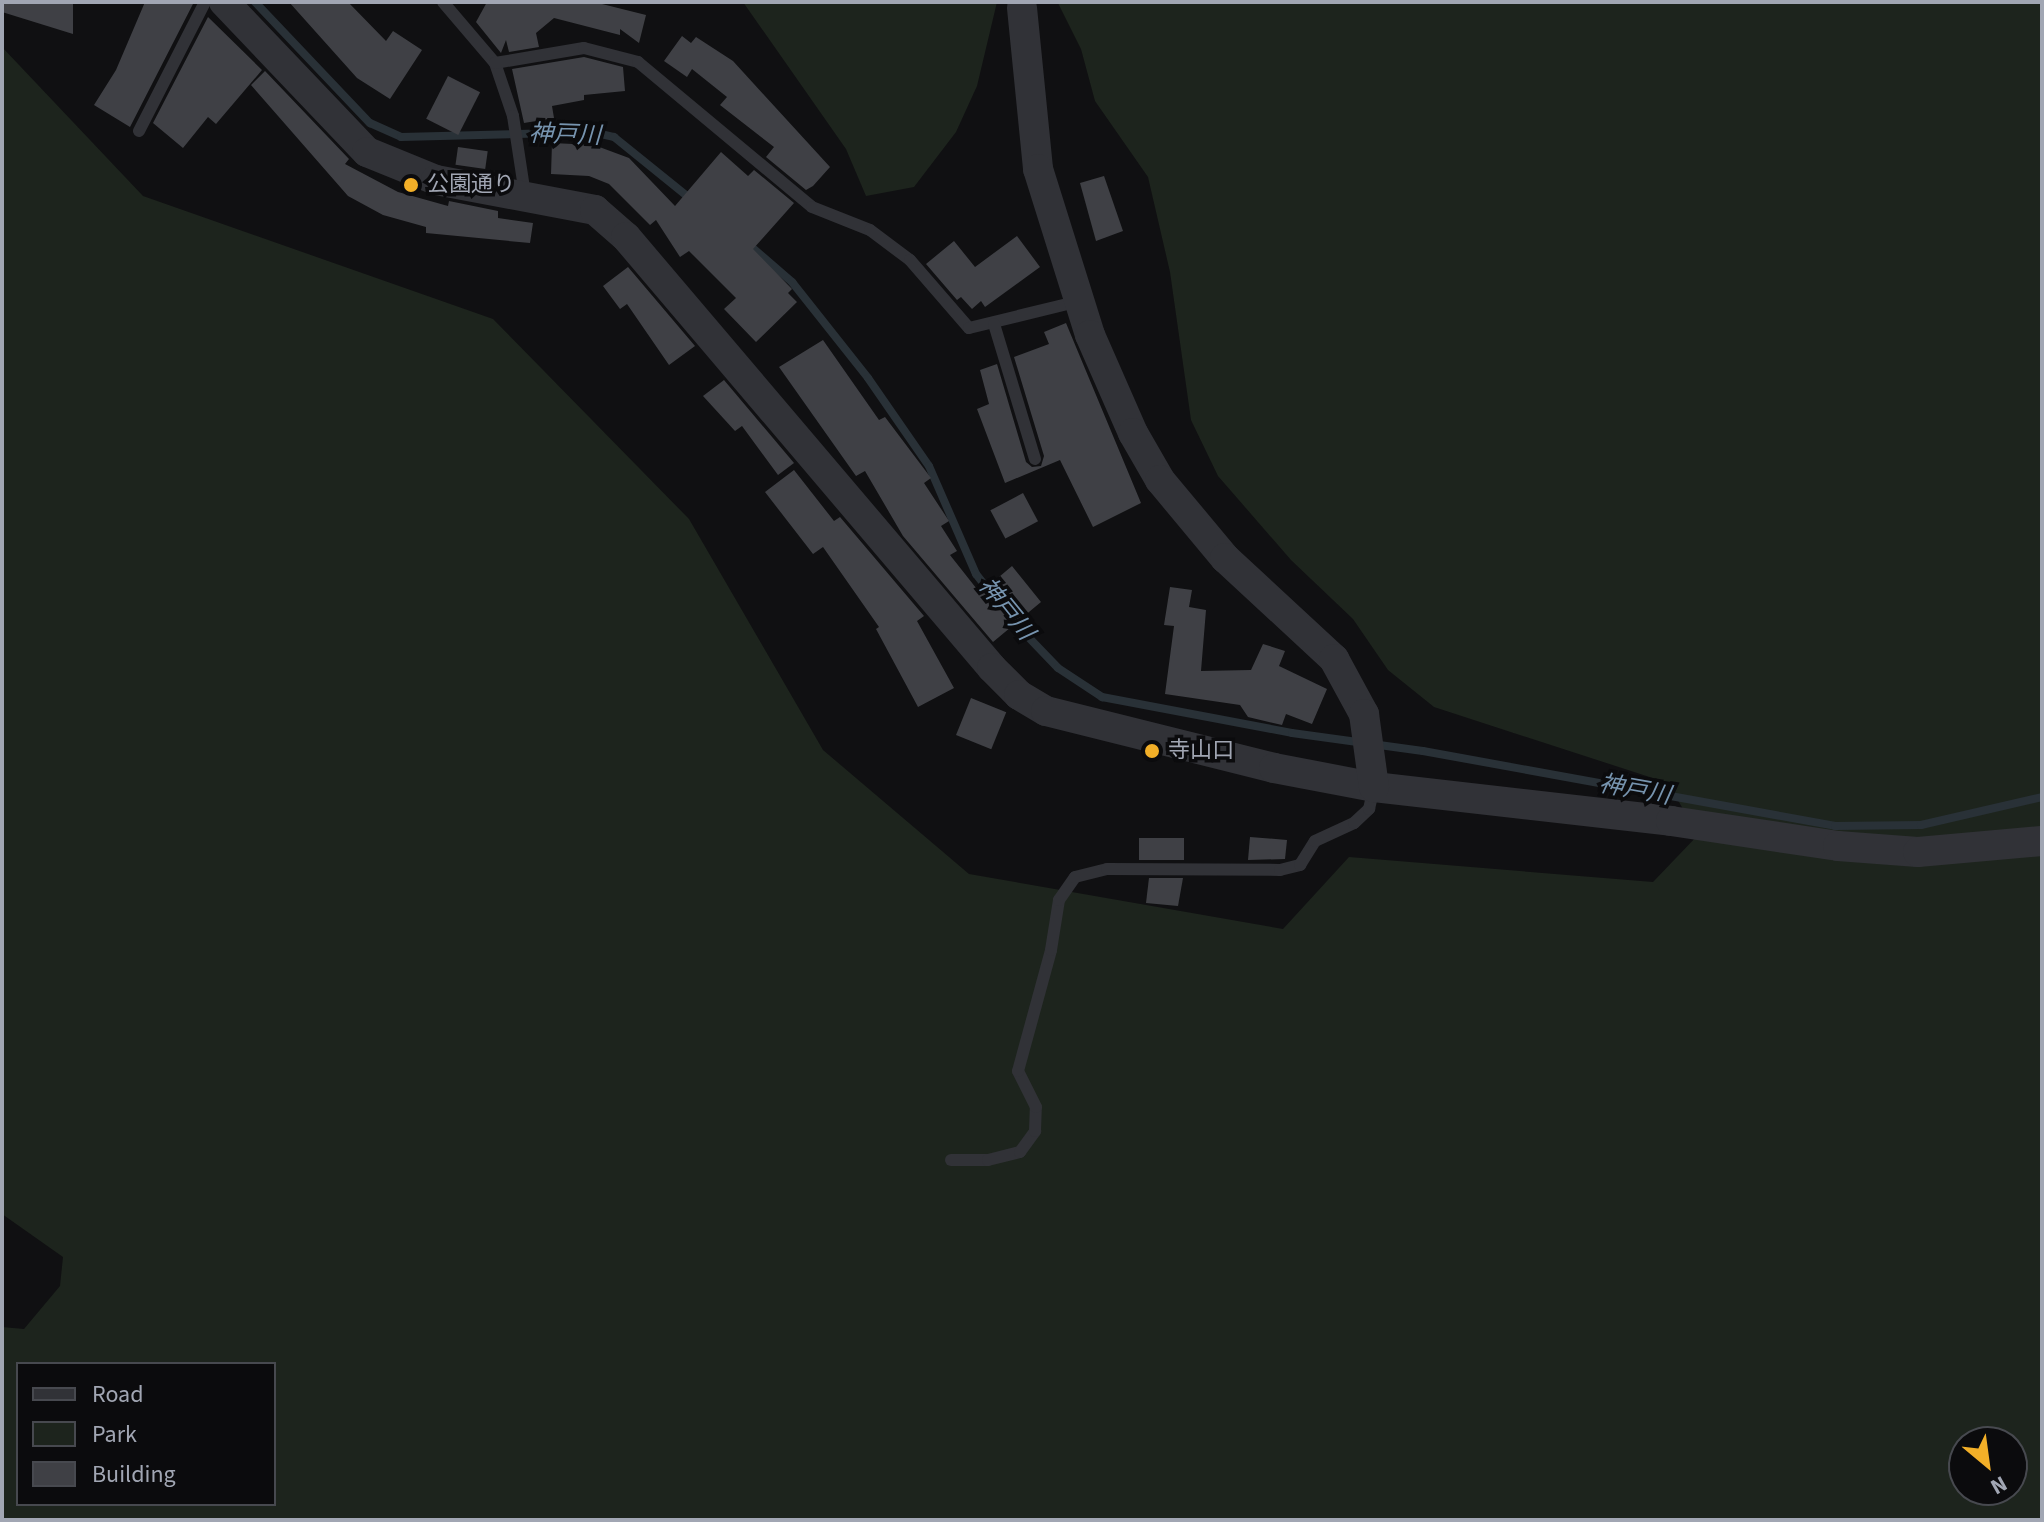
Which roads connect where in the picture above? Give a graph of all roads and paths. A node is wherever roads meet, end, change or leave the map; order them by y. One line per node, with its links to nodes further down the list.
1 (205, 2): 6 (lane)
2 (224, 2): 7 (street)
3 (443, 2): 5 (lane)
4 (1022, 8): 8 (street)
5 (495, 63): 7 (lane); 9 (lane)
6 (139, 131)
7 (525, 194): 11 (street)
8 (1080, 301): 9 (lane); 11 (street)
9 (994, 324): 10 (lane)
10 (1035, 459)
11 (1374, 787): 12 (street); 13 (lane)
12 (2042, 841)
13 (951, 1160)

